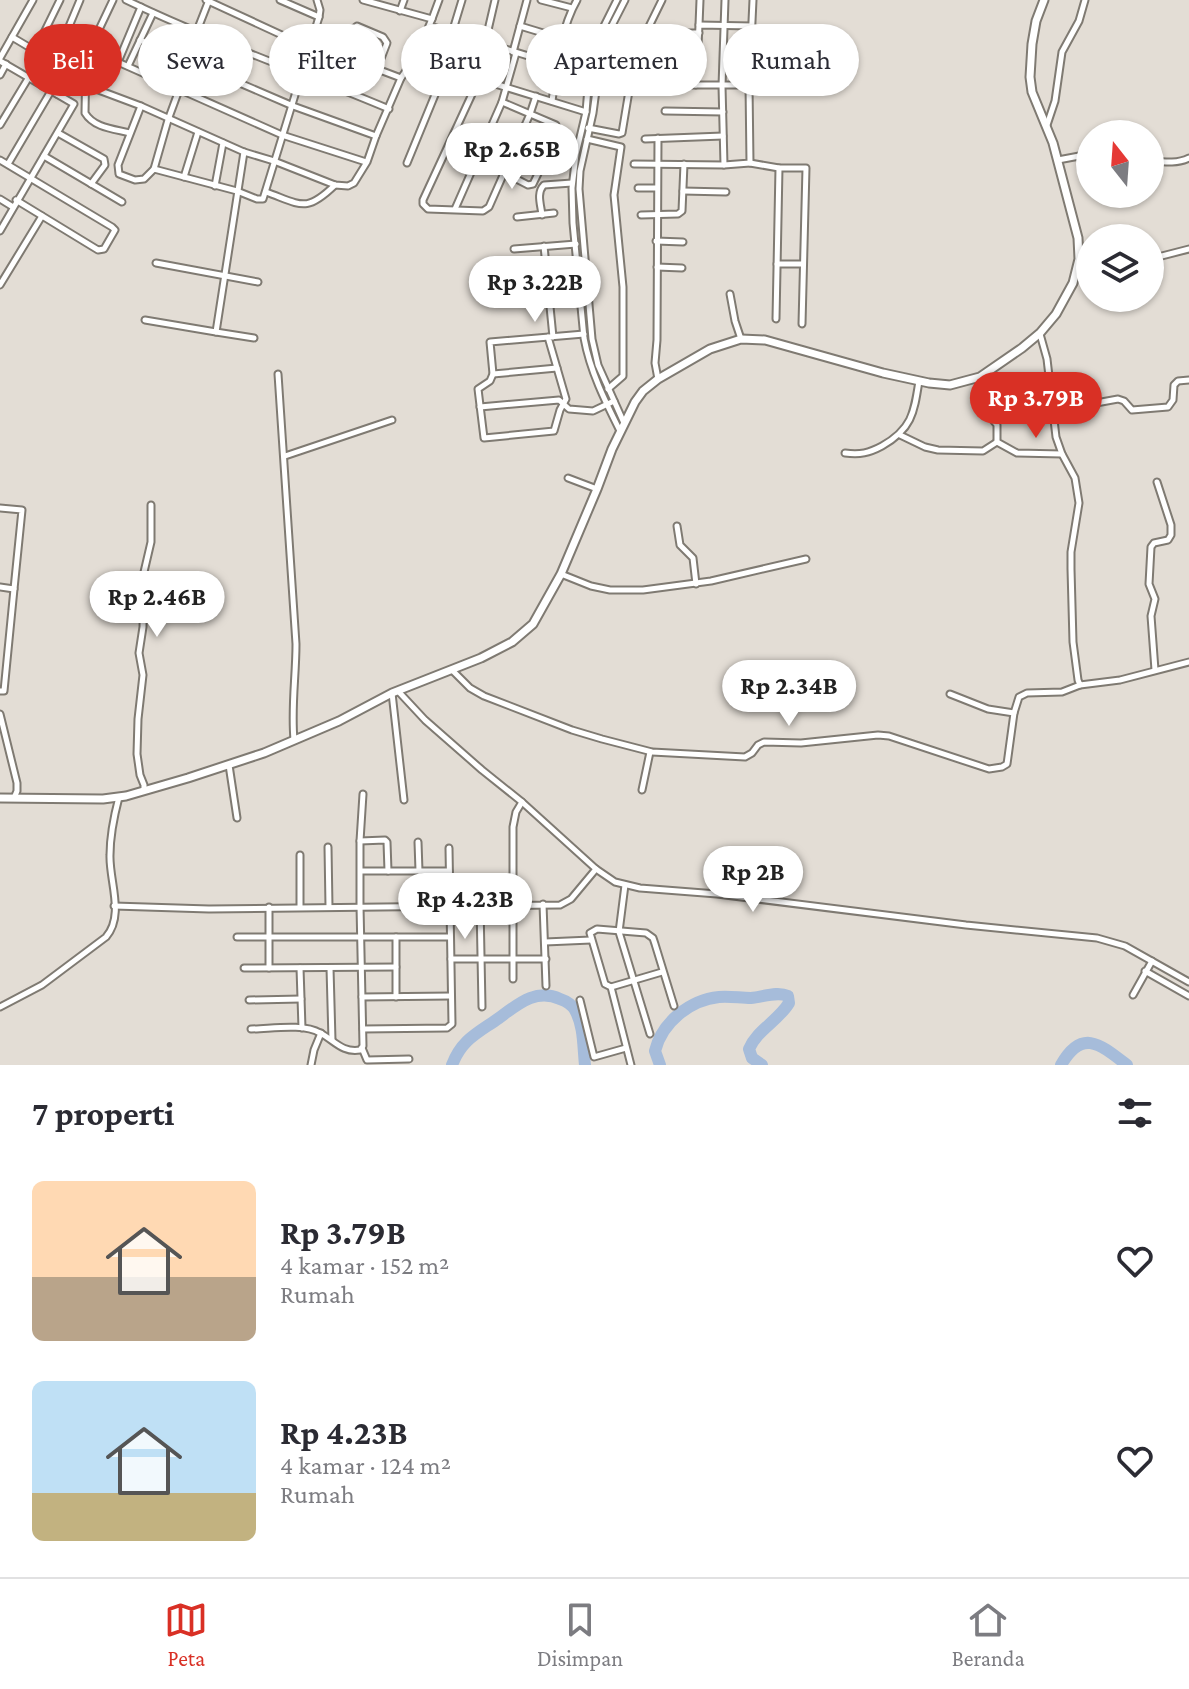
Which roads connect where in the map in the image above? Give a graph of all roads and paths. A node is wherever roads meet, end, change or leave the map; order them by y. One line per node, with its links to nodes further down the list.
1 (33, 0): 47 (street)
2 (60, 0): 31 (street)
3 (80, 0): 32 (street)
4 (113, 0): 33 (street)
5 (126, 0): 25 (street)
6 (207, 0): 36 (street); 45 (street)
7 (280, 0): 29 (street)
8 (317, 0): 29 (street)
9 (363, 0): 27 (street)
10 (404, 0): 27 (street)
11 (439, 0): 30 (street)
12 (462, 0): 38 (street)
13 (495, 0): 39 (street)
14 (527, 0): 44 (street)
15 (541, 0): 26 (street)
16 (577, 0): 26 (street)
17 (617, 0): 88 (street)
18 (625, 0): 88 (street)
19 (662, 0): 94 (street)
20 (700, 0): 41 (street)
21 (725, 0): 42 (street)
22 (753, 0): 43 (street)
23 (1044, 0): 92 (street)
24 (1085, 0): 92 (street)
25 (141, 7): 28 (street); 50 (street)
26 (572, 8): 40 (street)
27 (400, 11): 30 (street)
28 (153, 13): 34 (street); 35 (street)
29 (319, 17): 37 (street)
30 (431, 23)
31 (48, 24)
32 (70, 24)
33 (101, 24)
34 (148, 24)
35 (177, 24)
36 (199, 24)
37 (317, 24)
38 (455, 24)
39 (489, 24)
40 (567, 24)
41 (699, 24)
42 (725, 24)
43 (752, 24)
44 (520, 26): 46 (street); 52 (street)
45 (269, 27)
46 (526, 28)
47 (12, 37): 48 (street); 54 (street)
48 (24, 44)
49 (138, 44): 57 (street)
50 (122, 52)
51 (510, 52): 52 (street)
52 (514, 53): 53 (street); 58 (street)
53 (526, 56)
54 (2, 61): 61 (street); 62 (street)
55 (122, 64): 57 (street)
56 (723, 65): 66 (street)
57 (128, 66): 59 (street)
58 (510, 68)
59 (138, 71)
60 (385, 72): 63 (street)
61 (24, 74)
62 (0, 75)
63 (401, 78): 86 (street)
64 (24, 85): 93 (street)
65 (707, 85): 66 (street)
66 (722, 86): 89 (street)
67 (253, 88): 85 (street)
68 (51, 96): 116 (street)
69 (61, 96): 96 (street)
70 (85, 96): 97 (street)
71 (114, 96): 84 (street)
72 (177, 96): 91 (street)
73 (193, 96): 98 (street)
74 (296, 96): 85 (street)
75 (358, 96): 86 (street)
76 (435, 96): 114 (street)
77 (471, 96): 140 (street)
78 (503, 96): 83 (street)
79 (536, 96): 82 (street); 90 (street)
80 (553, 96): 82 (street)
81 (749, 96): 115 (street)
82 (552, 101): 88 (street)
83 (502, 102): 90 (street); 140 (street)
84 (141, 106): 91 (street); 97 (street)
85 (293, 106): 98 (street); 99 (street)
86 (389, 109): 99 (street)
87 (665, 111): 89 (street)
88 (589, 112): 94 (street)
89 (723, 112): 100 (street)
90 (530, 114): 123 (street); 123 (street)
91 (168, 120): 95 (street); 122 (street)
92 (1045, 122): 110 (street)
93 (0, 125)
94 (586, 128): 102 (street); 126 (street)
95 (198, 131): 104 (street); 124 (street)
96 (58, 133): 106 (street); 127 (street)
97 (130, 133): 122 (street)
98 (282, 135): 111 (street); 112 (street)
99 (376, 136): 112 (street)
100 (723, 136): 101 (street); 120 (street)
101 (658, 138): 103 (street); 118 (street)
102 (587, 139): 182 (street); 182 (street)
103 (645, 139)
104 (223, 143): 105 (street); 129 (street)
105 (244, 152): 111 (street); 132 (street)
106 (44, 156): 125 (street); 127 (street)
107 (1076, 157): 110 (street)
108 (1189, 158): 113 (street)
109 (0, 160): 116 (street)
110 (1058, 160): 147 (street)
111 (274, 161): 128 (street); 134 (street)
112 (367, 162): 128 (street)
113 (1164, 162)
114 (407, 163)
115 (750, 163): 120 (street); 121 (street)
116 (8, 164): 125 (street)
117 (634, 164): 118 (street)
118 (657, 164): 119 (street); 131 (street)
119 (684, 164): 120 (street); 133 (street)
120 (724, 165)
121 (779, 168): 157 (street); 158 (street)
122 (154, 169): 124 (street)
123 (505, 173): 140 (street)
124 (184, 177): 129 (street)
125 (30, 178): 137 (street); 145 (street)
126 (572, 183): 142 (street); 151 (street)
127 (91, 184): 138 (street)
128 (335, 185): 134 (street)
129 (215, 186): 132 (street)
130 (638, 188): 131 (street)
131 (657, 188): 144 (street)
132 (237, 191): 134 (street); 162 (street)
133 (683, 191): 135 (street); 144 (street)
134 (266, 192)
135 (726, 192)
136 (0, 199): 139 (street)
137 (16, 200): 139 (street); 145 (street)
138 (122, 202)
139 (13, 207): 148 (street)
140 (455, 209)
141 (554, 213): 142 (street)
142 (542, 215): 146 (street)
143 (641, 215): 144 (street)
144 (656, 215): 149 (street)
145 (42, 216): 164 (street)
146 (517, 217)
147 (1076, 230)
148 (0, 231)
149 (656, 241): 150 (street); 159 (street)
150 (683, 242)
151 (576, 244): 152 (street); 171 (street)
152 (544, 246): 153 (street); 173 (street)
153 (514, 249)
154 (1189, 249): 155 (street)
155 (1164, 255)
156 (156, 263): 162 (street)
157 (777, 264): 158 (street); 166 (street)
158 (803, 264): 168 (street)
159 (657, 267): 160 (street); 178 (street)
160 (682, 268)
161 (1076, 273): 170 (street)
162 (224, 275): 163 (street); 169 (street)
163 (258, 282)
164 (0, 285)
165 (730, 294): 172 (street)
166 (776, 319)
167 (145, 320): 169 (street)
168 (802, 324)
169 (216, 332): 174 (street)
170 (1040, 333): 179 (street); 187 (street)
171 (584, 334): 173 (street); 185 (street)
172 (740, 336): 178 (street); 181 (street)
173 (550, 337): 175 (street); 177 (street)
174 (254, 338)
175 (557, 368): 177 (street); 184 (street)
176 (278, 374): 194 (street)
177 (493, 374): 186 (street)
178 (657, 376): 189 (street)
179 (980, 377): 181 (street); 191 (street)
180 (1189, 380): 187 (street)
181 (919, 381): 190 (street)
182 (608, 389): 183 (street)
183 (614, 401): 185 (street); 189 (street)
184 (564, 404): 185 (street); 186 (street); 186 (street)
185 (607, 404): 189 (street)
186 (480, 407)
187 (1052, 411): 193 (street)
188 (392, 420): 194 (street)
189 (622, 427): 197 (street)
190 (900, 435): 191 (street); 192 (street)
191 (997, 442): 193 (street)
192 (845, 453)
193 (1062, 454): 209 (street)
194 (285, 456): 215 (street)
195 (568, 478): 197 (street)
196 (1157, 482): 208 (street)
197 (595, 488): 202 (street)
198 (151, 505): 218 (street)
199 (0, 508): 205 (street)
200 (677, 526): 203 (street)
201 (806, 559): 203 (street)
202 (561, 574): 203 (street); 207 (street)
203 (696, 584)
204 (0, 587): 205 (street)
205 (14, 589): 210 (street)
206 (1189, 662): 208 (street)
207 (452, 670): 211 (street); 216 (street)
208 (1155, 670): 209 (street)
209 (1080, 685): 213 (street)
210 (2, 691)
211 (395, 692): 215 (street); 224 (street); 225 (street)
212 (950, 694): 213 (street)
213 (1014, 713): 216 (street)
214 (0, 714): 221 (street)
215 (294, 736): 217 (street)
216 (650, 752): 219 (street)
217 (229, 765): 218 (street); 226 (street)
218 (144, 788): 222 (street)
219 (642, 790)
220 (363, 794): 227 (street)
221 (15, 795): 222 (street); 223 (street)
222 (119, 797): 242 (street)
223 (0, 798)
224 (404, 800)
225 (522, 802): 232 (street); 241 (street)
226 (237, 818)
227 (360, 841): 233 (street); 234 (street)
228 (418, 842): 235 (street)
229 (328, 847): 246 (street)
230 (449, 848): 236 (street)
231 (300, 855): 243 (street)
232 (596, 869): 237 (street); 238 (street)
233 (361, 871): 234 (street); 244 (street)
234 (388, 871): 235 (street)
235 (419, 871): 236 (street)
236 (449, 871): 239 (street)
237 (625, 885): 247 (street); 259 (street)
238 (543, 904): 241 (street); 254 (street)
239 (450, 905): 240 (street); 244 (street); 252 (street)
240 (480, 905): 241 (street); 256 (street)
241 (513, 905): 257 (street)
242 (114, 906): 245 (street); 282 (street)
243 (300, 906): 245 (street); 246 (street)
244 (360, 906): 246 (street); 250 (street)
245 (269, 907): 249 (street)
246 (329, 907)
247 (619, 932): 253 (street); 267 (street); 269 (street)
248 (237, 937): 249 (street)
249 (269, 937): 250 (street); 263 (street)
250 (361, 937): 251 (street); 260 (street)
251 (396, 937): 252 (street); 261 (street)
252 (450, 937): 255 (street)
253 (591, 940): 254 (street); 272 (street)
254 (545, 942): 258 (street)
255 (451, 959): 256 (street); 274 (street)
256 (481, 959): 257 (street); 283 (street)
257 (513, 959): 258 (street); 268 (street)
258 (546, 959): 271 (street)
259 (1152, 960): 266 (street); 270 (street)
260 (362, 967): 261 (street); 265 (street); 276 (street)
261 (396, 967): 277 (street)
262 (244, 968): 263 (street)
263 (269, 968): 264 (street)
264 (300, 968): 265 (street); 278 (street)
265 (330, 968): 289 (street)
266 (1145, 971): 273 (street); 275 (street)
267 (662, 972): 269 (street); 281 (street)
268 (513, 979)
269 (633, 981): 272 (street); 288 (street)
270 (1189, 982)
271 (546, 986)
272 (611, 987): 291 (street)
273 (1133, 995)
274 (451, 996): 277 (street); 286 (street)
275 (1189, 996)
276 (362, 997): 277 (street); 286 (street)
277 (396, 997)
278 (301, 999): 279 (street); 284 (street)
279 (249, 1000)
280 (580, 1000): 291 (street)
281 (674, 1006)
282 (0, 1007)
283 (482, 1007)
284 (302, 1028): 285 (street); 287 (street)
285 (251, 1029)
286 (363, 1029): 290 (street)
287 (321, 1033): 289 (street); 293 (street)
288 (650, 1034)
289 (332, 1041): 290 (street)
290 (362, 1048): 292 (street)
291 (626, 1048): 294 (street)
292 (409, 1059)
293 (311, 1065)
294 (631, 1065)

